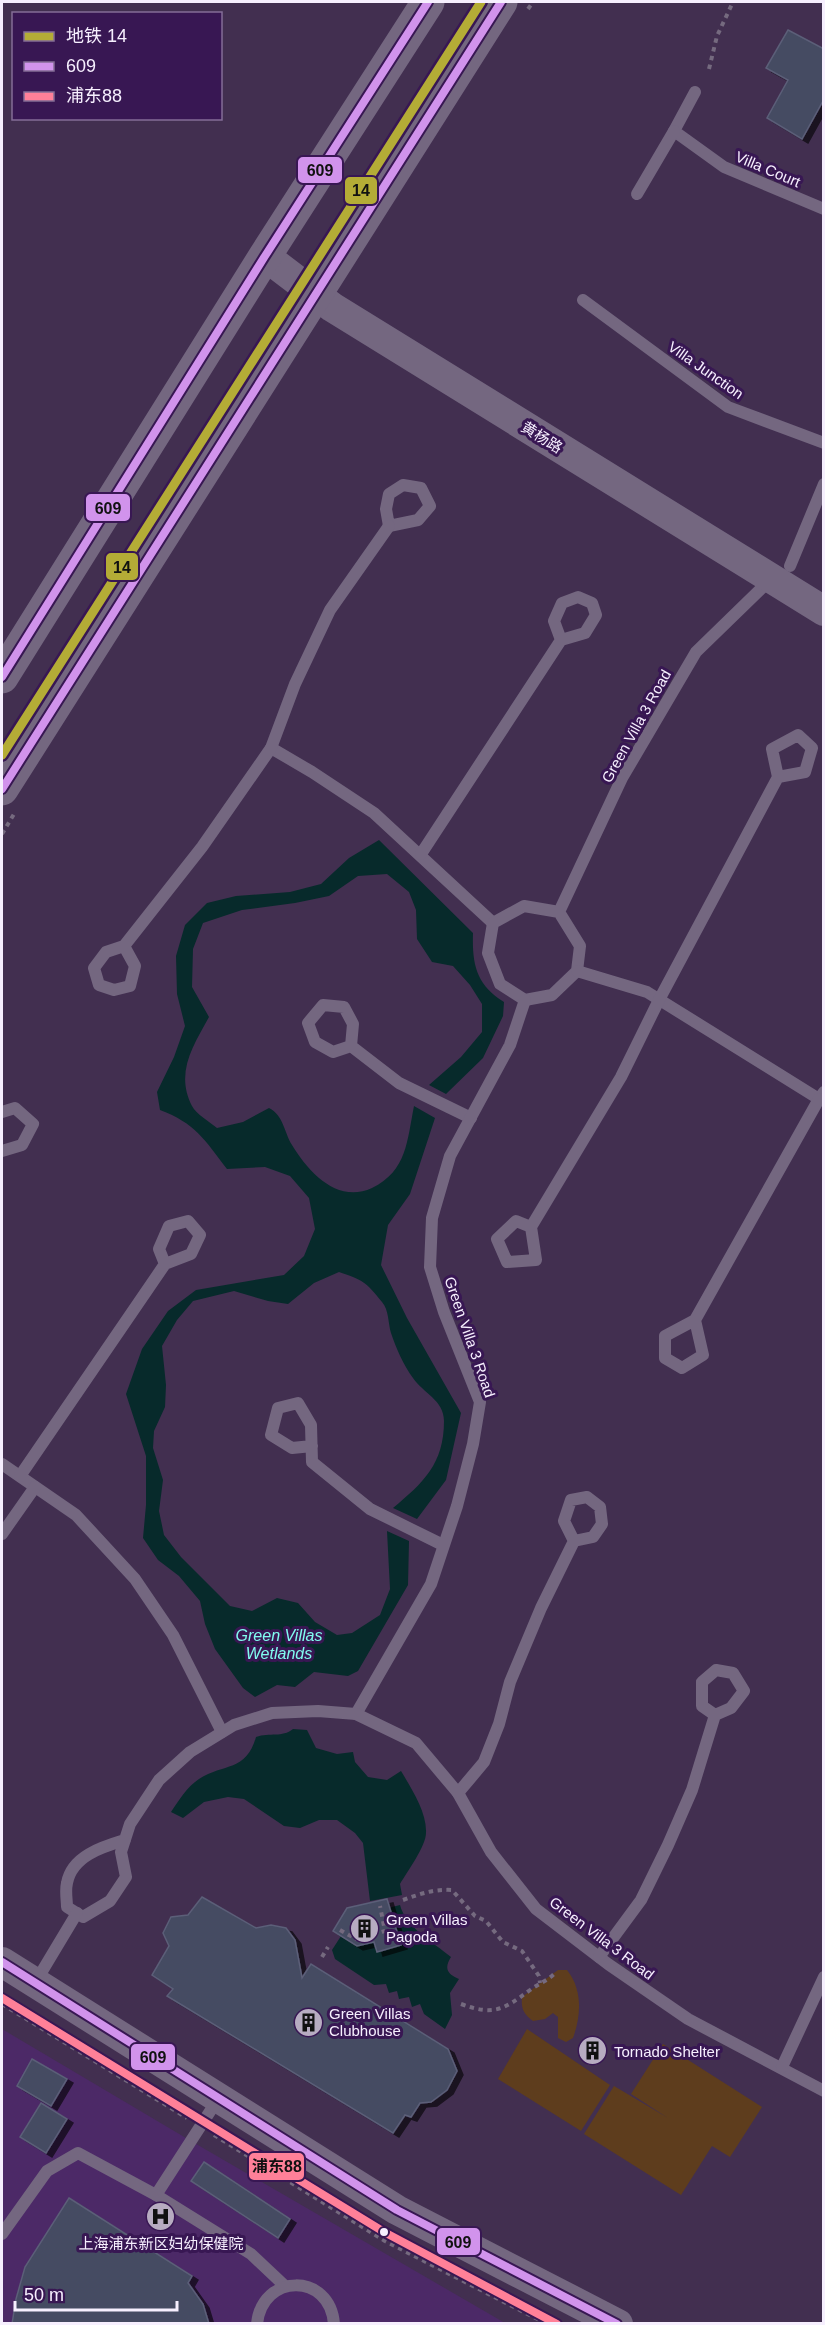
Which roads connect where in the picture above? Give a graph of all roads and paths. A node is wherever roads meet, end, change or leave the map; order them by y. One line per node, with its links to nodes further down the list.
1 (428, 2): 9 (main road)
2 (501, 2): 10 (main road)
3 (733, 2): 4 (path)
4 (709, 69)
5 (695, 92): 6 (lane)
6 (674, 131): 7 (lane); 8 (lane, Villa Court)
7 (637, 194)
8 (824, 209)
9 (265, 256): 10 (street, 黄杨路); 18 (main road)
10 (314, 295): 15 (street, 黄杨路); 21 (main road)
11 (583, 300): 12 (lane, Villa Junction)
12 (824, 443)
13 (824, 484): 15 (lane)
14 (389, 526): 19 (lane)
15 (781, 572): 16 (street, 黄杨路); 23 (lane, Green Villa 3 Road)
16 (824, 611)
17 (561, 640): 22 (lane)
18 (2, 678)
19 (271, 748): 22 (lane); 25 (lane)
20 (778, 777): 28 (lane)
21 (2, 789)
22 (421, 855): 24 (lane)
23 (559, 912): 24 (lane); 26 (lane)
24 (493, 923): 27 (lane)
25 (124, 946)
26 (577, 971): 27 (lane); 28 (lane)
27 (525, 1000): 32 (lane, Green Villa 3 Road)
28 (659, 1000): 30 (lane); 34 (lane)
29 (351, 1046): 32 (lane)
30 (821, 1096): 36 (lane)
31 (2, 1112): 33 (lane)
32 (471, 1118): 43 (lane, Green Villa 3 Road)
33 (2, 1151)
34 (531, 1227)
35 (165, 1264): 39 (lane)
36 (695, 1320)
37 (312, 1446): 43 (lane)
38 (2, 1464): 39 (lane)
39 (20, 1476): 40 (lane)
40 (35, 1487): 41 (lane); 46 (lane)
41 (2, 1534)
42 (574, 1541): 47 (lane)
43 (443, 1545): 44 (lane, Green Villa 3 Road)
44 (356, 1714): 46 (lane, Green Villa 3 Road); 47 (lane, Green Villa 3 Road)
45 (715, 1715): 55 (lane)
46 (222, 1732): 48 (lane, Green Villa 3 Road)
47 (458, 1793): 55 (lane, Green Villa 3 Road)
48 (125, 1840): 51 (lane, Green Villa 3 Road); 51 (lane)
49 (403, 1900): 60 (path)
50 (380, 1906): 52 (path)
51 (76, 1913): 59 (lane)
52 (340, 1930)
53 (328, 1947): 54 (path)
54 (322, 1957)
55 (599, 1957): 64 (lane, Green Villa 3 Road)
56 (2, 1962): 59 (street)
57 (554, 1974): 60 (path)
58 (824, 1977): 64 (lane)
59 (35, 1983): 66 (street)
60 (540, 1983): 63 (path)
61 (2, 1986): 66 (street)
62 (2, 2004): 66 (path)
63 (461, 2004)
64 (782, 2067): 65 (lane, Green Villa 3 Road)
65 (824, 2091)
66 (209, 2113): 67 (lane); 72 (path); 73 (street); 74 (street)
67 (156, 2195): 68 (lane); 69 (lane)
68 (2, 2234)
69 (285, 2286): 70 (lane); 71 (lane)
70 (257, 2324)
71 (334, 2324)
72 (547, 2324)
73 (580, 2324)
74 (618, 2324)

